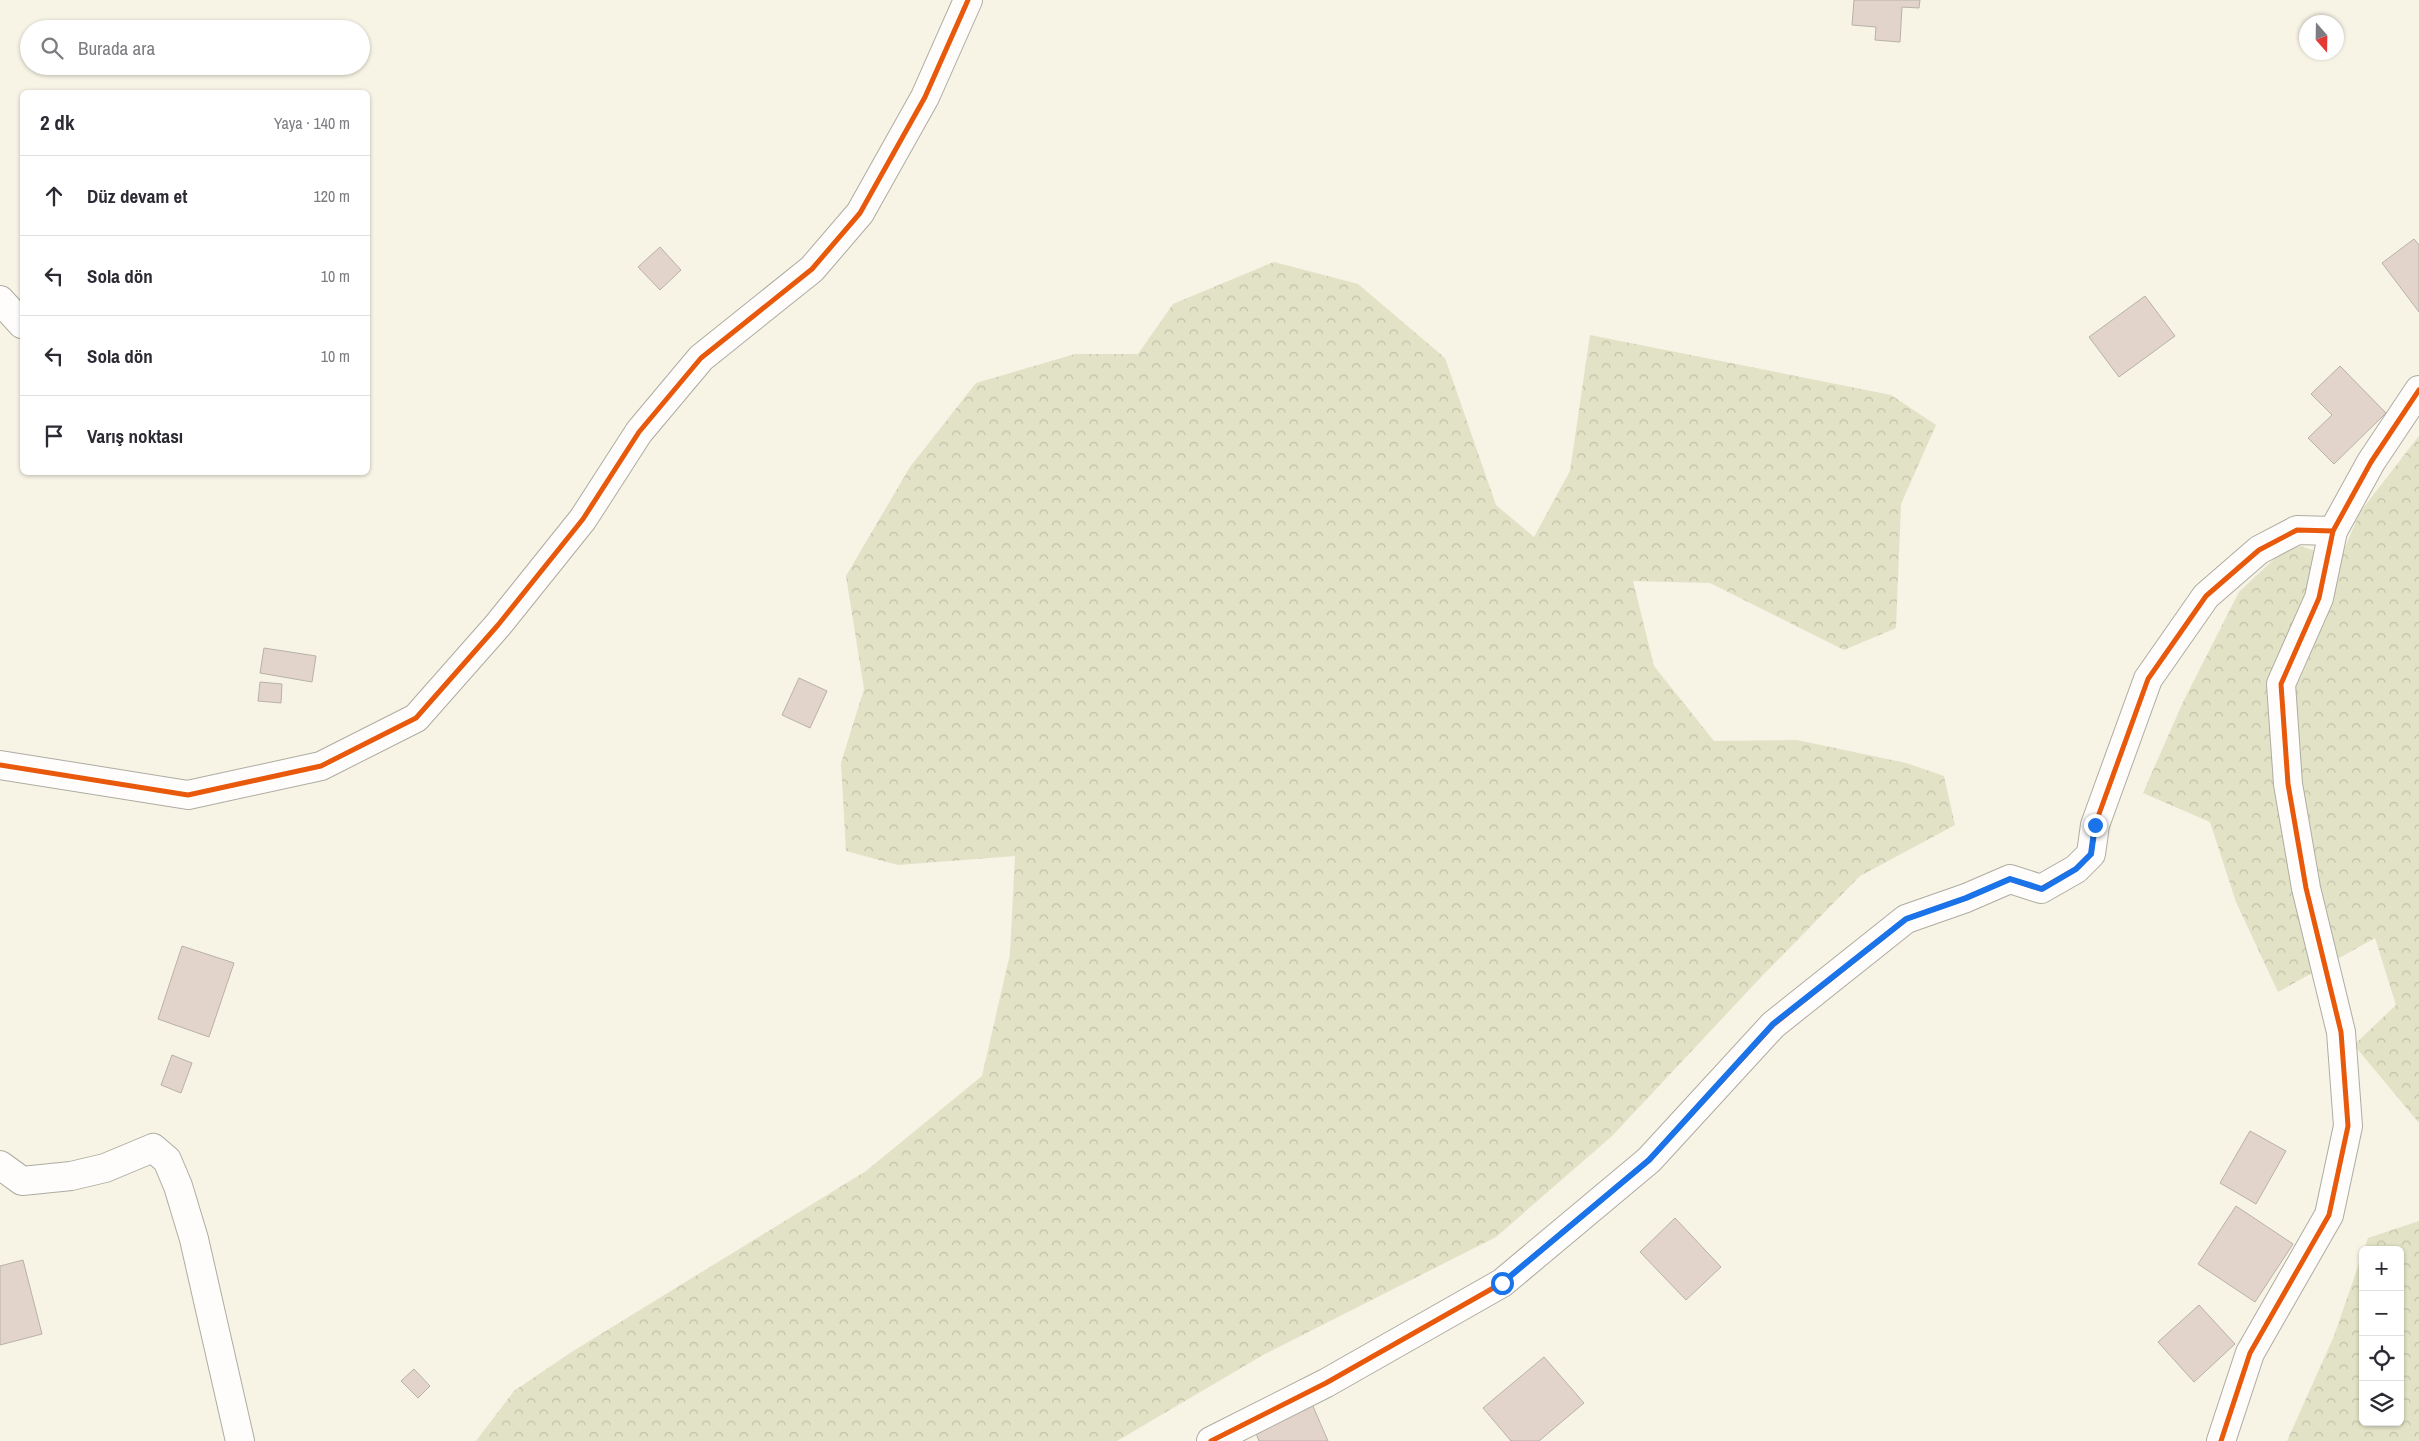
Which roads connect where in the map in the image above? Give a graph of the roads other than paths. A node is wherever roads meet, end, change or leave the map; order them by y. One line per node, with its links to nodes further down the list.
1 (968, 0): 6 (street)
2 (0, 300): 3 (street)
3 (20, 322)
4 (2419, 390): 5 (street)
5 (2333, 531): 9 (street); 10 (street)
6 (0, 765)
7 (0, 1165): 8 (street)
8 (240, 1441)
9 (1211, 1441)
10 (2221, 1441)

